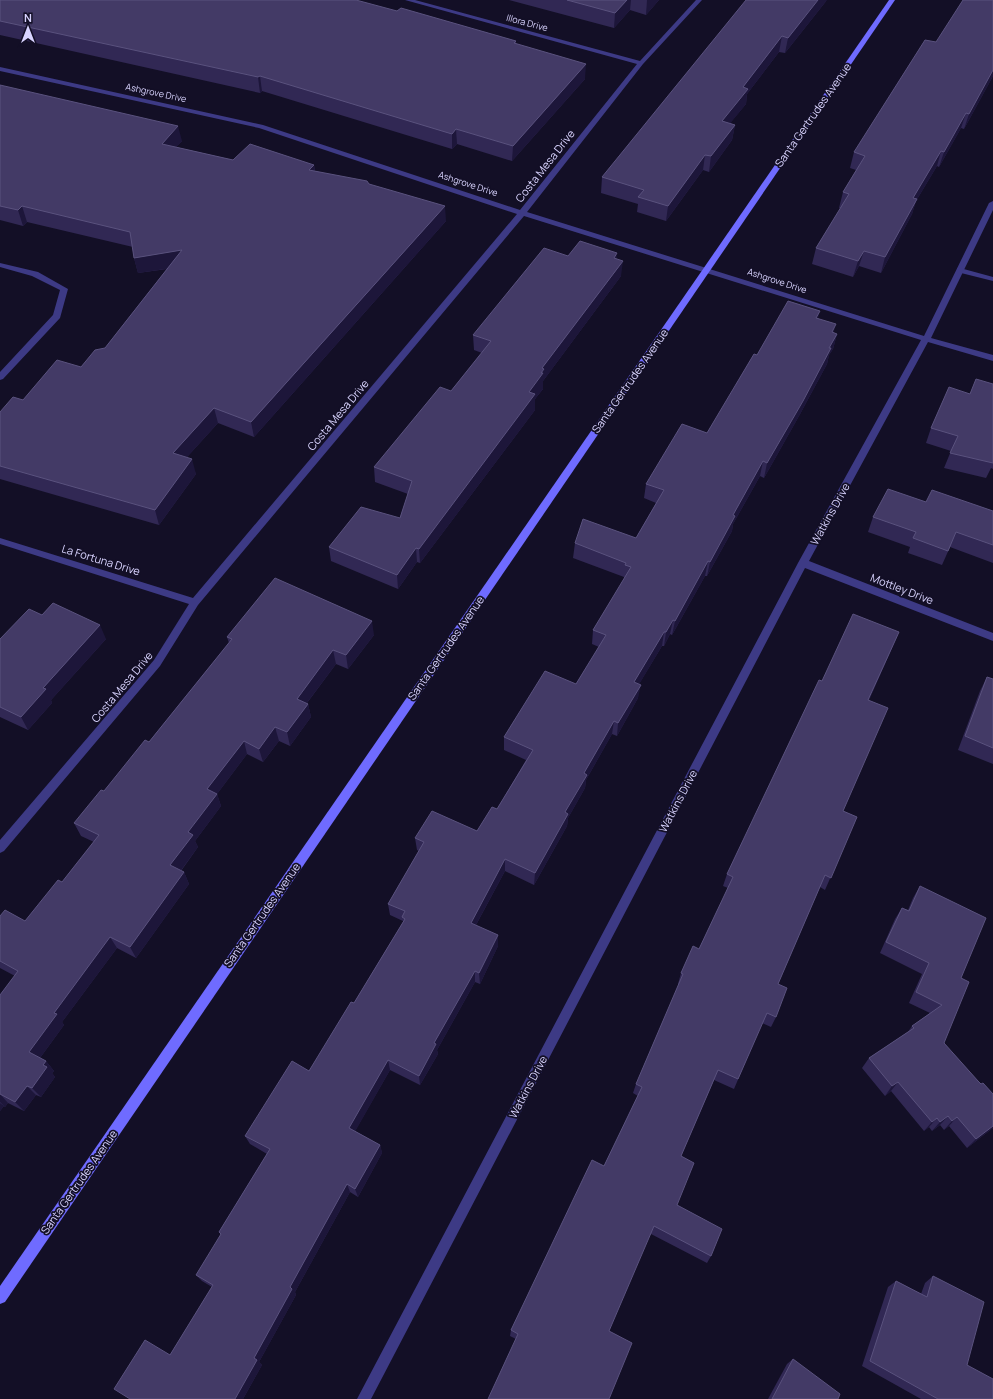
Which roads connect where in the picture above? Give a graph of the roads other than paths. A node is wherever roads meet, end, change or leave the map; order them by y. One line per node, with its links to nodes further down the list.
1 (408, 0): 4 (street, Illora Drive)
2 (699, 0): 4 (street, Costa Mesa Drive)
3 (892, 0): 9 (main road, Santa Gertrudes Avenue)
4 (641, 63): 7 (street, Costa Mesa Drive)
5 (0, 69): 7 (street, Ashgrove Drive)
6 (993, 203): 10 (street, Watkins Drive)
7 (522, 213): 9 (street, Ashgrove Drive); 17 (street, Costa Mesa Drive)
8 (0, 265): 14 (street)
9 (707, 269): 12 (street, Ashgrove Drive); 20 (main road, Santa Gertrudes Avenue)
10 (960, 270): 11 (street); 12 (street, Watkins Drive)
11 (993, 280)
12 (926, 338): 13 (street, Ashgrove Drive); 16 (street, Watkins Drive)
13 (993, 358)
14 (0, 377)
15 (0, 541): 17 (street, La Fortuna Drive)
16 (803, 562): 18 (street, Mottley Drive); 21 (street, Watkins Drive)
17 (195, 602): 19 (street, Costa Mesa Drive)
18 (993, 637)
19 (0, 848)
20 (0, 1297)
21 (364, 1399)

